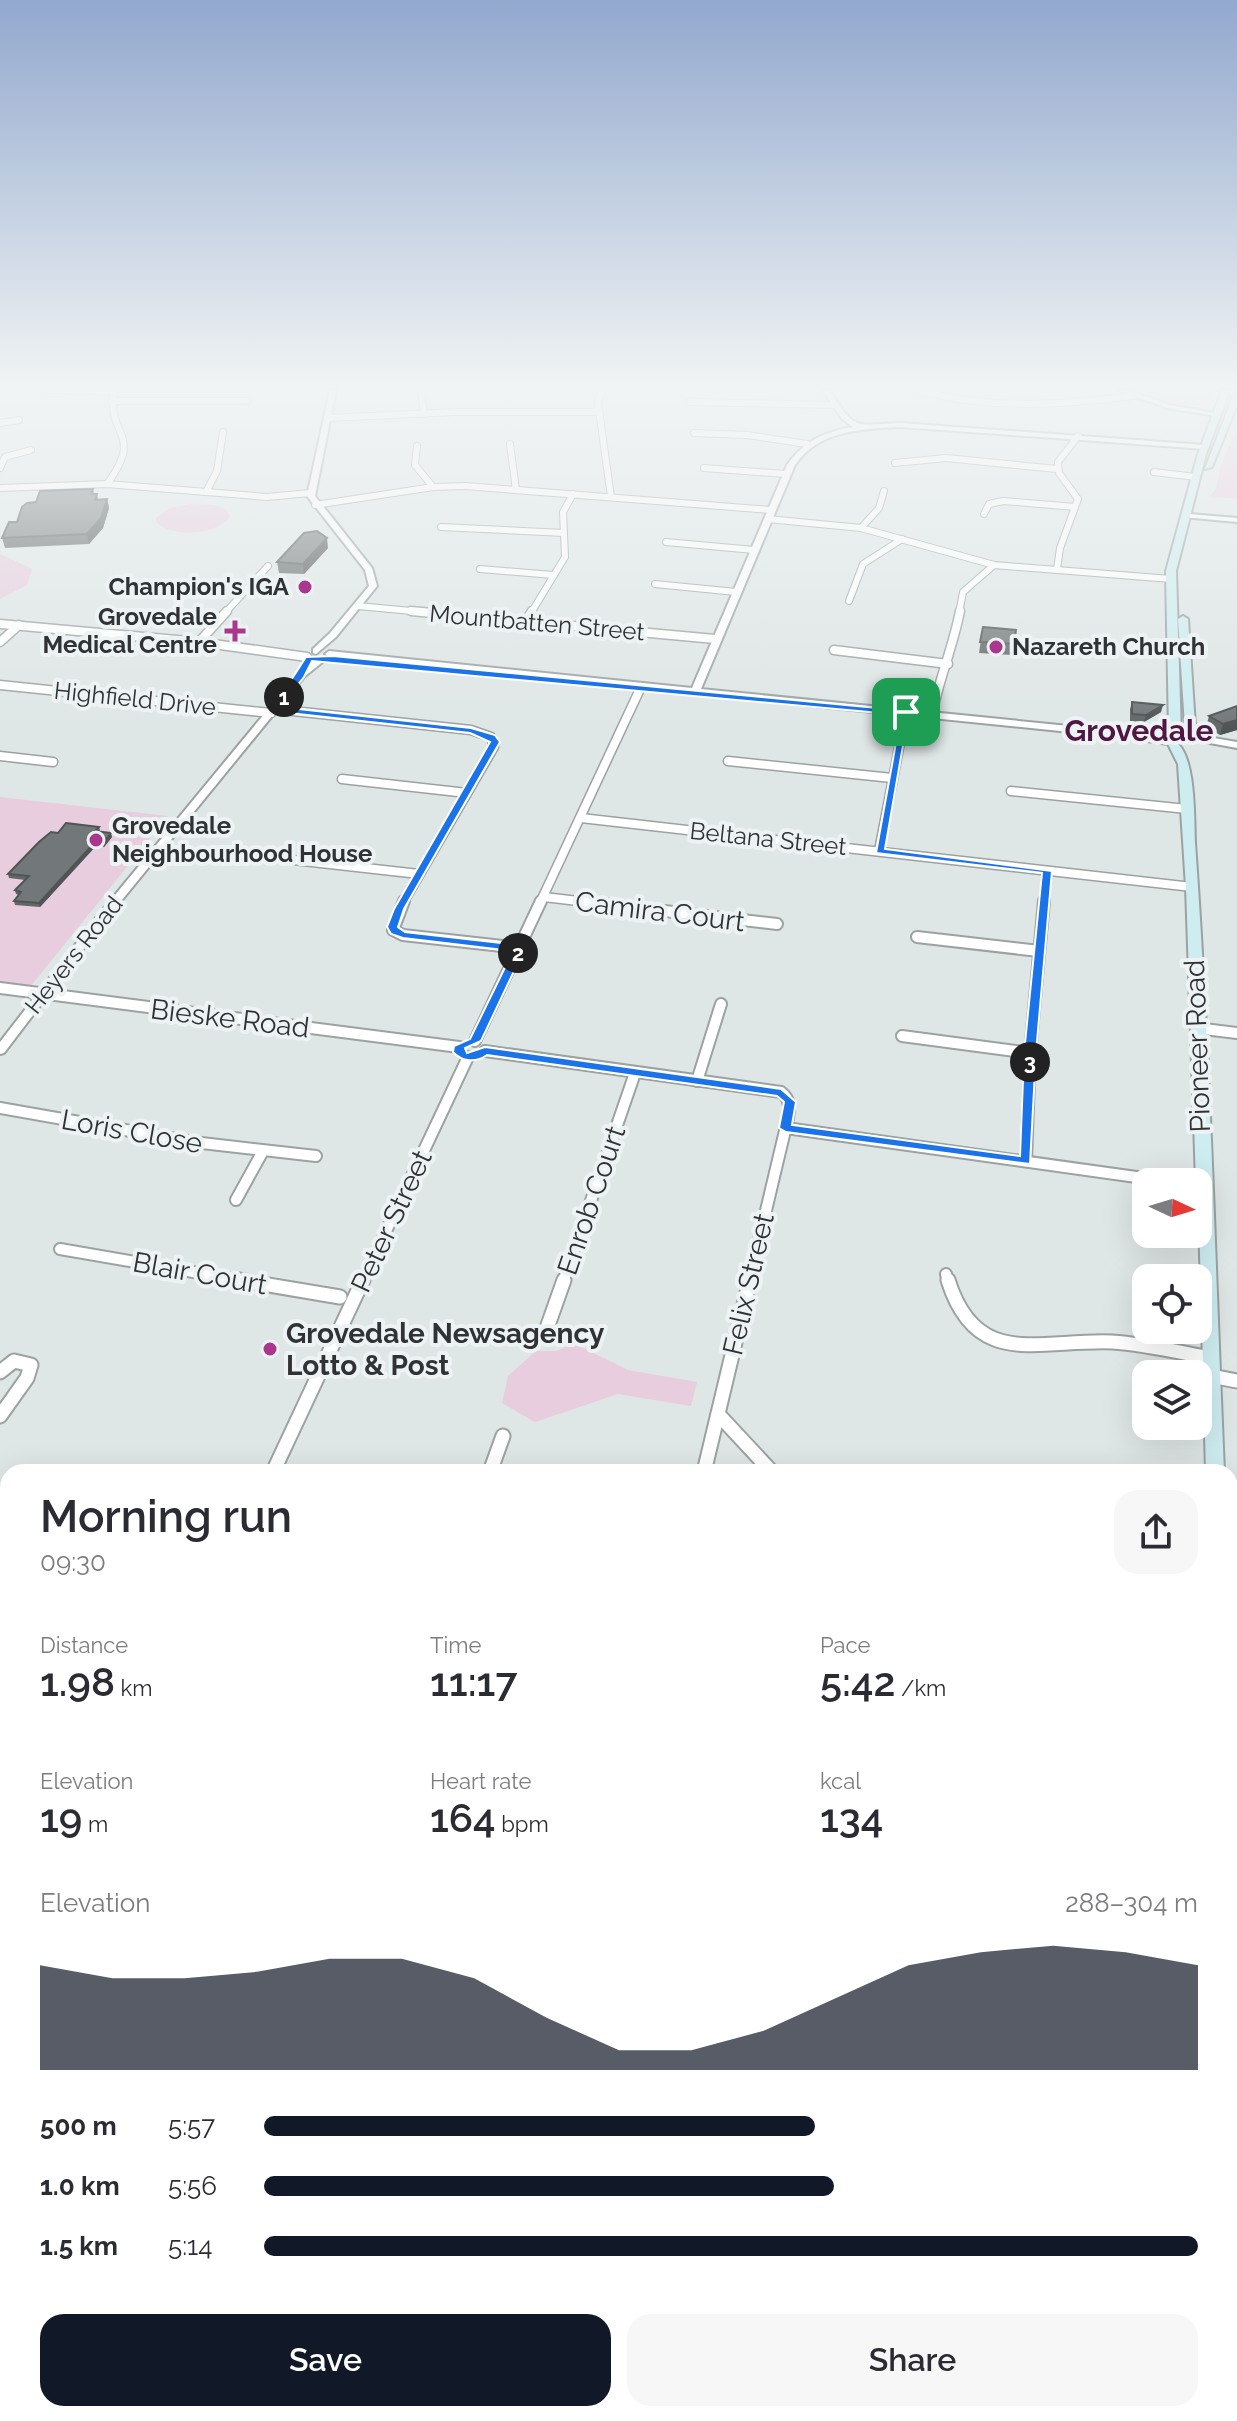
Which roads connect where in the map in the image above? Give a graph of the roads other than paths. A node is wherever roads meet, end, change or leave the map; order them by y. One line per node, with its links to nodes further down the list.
1 (328, 503): 10 (street)
2 (568, 503): 18 (street)
3 (664, 503): 13 (street)
4 (775, 503): 13 (street)
5 (880, 503): 17 (street)
6 (994, 503): 12 (street)
7 (1027, 503): 11 (street)
8 (1075, 503): 11 (street)
9 (1193, 503): 14 (main road, Pioneer Road)
10 (315, 505): 31 (street)
11 (1075, 507): 25 (street)
12 (984, 514)
13 (770, 515): 17 (street); 21 (street)
14 (1189, 516): 15 (street); 27 (main road, Pioneer Road)
15 (1237, 520)
16 (441, 527): 18 (street)
17 (861, 528): 19 (street)
18 (564, 533): 26 (street)
19 (902, 539): 22 (street); 30 (street)
20 (666, 542): 21 (street)
21 (754, 550): 29 (street)
22 (994, 565): 25 (street); 40 (street)
23 (268, 566): 37 (street)
24 (480, 569): 26 (street)
25 (1057, 569): 27 (street)
26 (553, 575): 32 (street)
27 (1176, 579): 47 (main road, Pioneer Road); 48 (main road, Pioneer Road)
28 (655, 584): 29 (street)
29 (736, 592): 35 (street)
30 (849, 601)
31 (359, 605): 32 (street, Mountbatten Street); 39 (street)
32 (525, 622): 35 (street, Mountbatten Street)
33 (0, 624): 34 (street)
34 (19, 625): 36 (street); 37 (street)
35 (715, 639): 43 (street)
36 (0, 642)
37 (199, 642): 39 (street)
38 (834, 650): 40 (street)
39 (318, 655): 42 (street); 44 (street, Heyers Road)
40 (948, 664): 46 (street)
41 (0, 685): 44 (street, Highfield Drive)
42 (641, 687): 43 (street); 59 (street)
43 (695, 691): 45 (street)
44 (272, 711): 57 (street, Highfield Drive); 71 (street, Heyers Road)
45 (906, 712): 46 (street); 54 (street)
46 (932, 715): 47 (street)
47 (1173, 739): 48 (main road); 53 (main road, Pioneer Road)
48 (1195, 741): 49 (street); 53 (main road)
49 (1237, 746)
50 (0, 756): 52 (street)
51 (728, 761): 54 (street)
52 (53, 762)
53 (1184, 764): 58 (main road, Pioneer Road)
54 (892, 778): 60 (street)
55 (342, 779): 57 (street)
56 (1011, 791): 58 (street)
57 (467, 793): 63 (street)
58 (1187, 809): 64 (main road, Pioneer Road)
59 (581, 818): 60 (street, Beltana Street); 65 (street)
60 (879, 851): 62 (street, Beltana Street)
61 (285, 859): 63 (street)
62 (1047, 871): 64 (street, Beltana Street); 69 (street)
63 (419, 874): 68 (street)
64 (1192, 887): 73 (main road, Pioneer Road)
65 (544, 897): 66 (street, Camira Court); 68 (street)
66 (777, 924)
67 (917, 937): 69 (street)
68 (520, 948): 76 (street)
69 (1039, 951): 80 (street)
70 (0, 988): 71 (street, Bieske Road)
71 (45, 994): 77 (street, Bieske Road); 78 (street, Heyers Road)
72 (721, 1004): 83 (street)
73 (1196, 1028): 74 (street); 89 (main road, Pioneer Road)
74 (1237, 1033)
75 (902, 1036): 80 (street)
76 (475, 1041): 77 (street); 79 (street)
77 (459, 1047): 81 (street)
78 (0, 1050)
79 (485, 1051): 81 (street); 82 (street)
80 (1030, 1053): 88 (street)
81 (468, 1057): 105 (street, Peter Street)
82 (635, 1073): 83 (street); 96 (street, Enrob Court)
83 (697, 1081): 85 (street, Felix Street)
84 (0, 1108): 86 (street, Loris Close)
85 (786, 1128): 88 (street); 102 (street, Felix Street)
86 (263, 1151): 87 (street, Loris Close); 91 (street)
87 (316, 1156)
88 (1026, 1161): 90 (street)
89 (1200, 1168)
90 (1132, 1176)
91 (236, 1200)
92 (1204, 1248): 97 (main road, Pioneer Road)
93 (60, 1249): 95 (street, Blair Court)
94 (946, 1274): 97 (street)
95 (340, 1297)
96 (547, 1328)
97 (1210, 1358)
98 (0, 1372): 103 (street)
99 (1212, 1376): 100 (street)
100 (1237, 1381)
101 (1212, 1400): 109 (main road, Pioneer Road)
102 (718, 1414): 107 (street, Felix Street); 108 (street)
103 (0, 1416)
104 (503, 1436): 106 (street)
105 (277, 1464)
106 (493, 1464)
107 (706, 1464)
108 (765, 1464)
109 (1215, 1464)

